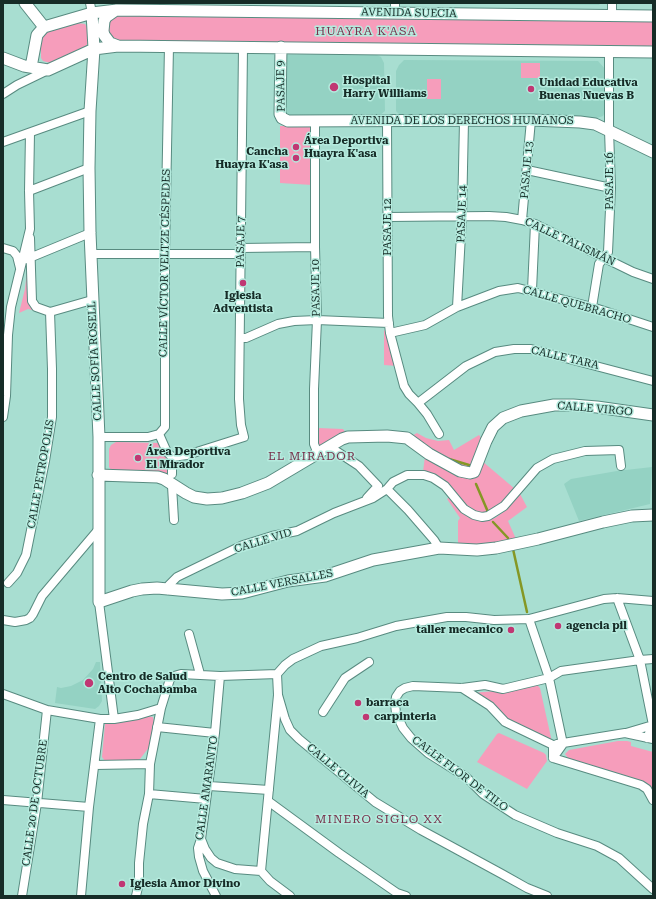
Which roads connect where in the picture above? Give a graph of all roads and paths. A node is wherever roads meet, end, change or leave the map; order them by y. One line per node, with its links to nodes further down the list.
1 (25, 3): 11 (street)
2 (612, 3): 9 (street)
3 (171, 7): 4 (street, AVENIDA SUECIA); 8 (street, AVENIDA SUECIA)
4 (244, 7): 6 (street, AVENIDA SUECIA)
5 (91, 8): 8 (street, AVENIDA SUECIA); 11 (street, AVENIDA SUECIA); 16 (street, CALLE SOFÍA ROSELL)
6 (318, 8): 7 (street, AVENIDA SUECIA)
7 (395, 8): 9 (street, AVENIDA SUECIA)
8 (117, 10): 12 (street)
9 (612, 16): 10 (street, AVENIDA SUECIA)
10 (653, 16)
11 (44, 27): 20 (street)
12 (118, 46): 13 (street); 16 (street)
13 (168, 46): 14 (street); 46 (street, CALLE VÍCTOR VELTZE CÉSPEDES)
14 (243, 47): 15 (street); 45 (street, PASAJE 7)
15 (281, 47): 17 (street); 26 (street, PASAJE 9)
16 (94, 49): 21 (street); 23 (street, CALLE SOFÍA ROSELL)
17 (609, 51): 18 (street); 29 (street, PASAJE 16)
18 (653, 52)
19 (3, 58): 20 (street)
20 (31, 68): 21 (street)
21 (48, 70): 22 (street)
22 (3, 94)
23 (90, 111): 30 (street); 33 (street, CALLE SOFÍA ROSELL)
24 (387, 120): 27 (street, AVENIDA DE LOS DERECHOS HUMANOS); 28 (street, AVENIDA DE LOS DERECHOS HUMANOS); 38 (street, PASAJE 12)
25 (531, 120): 28 (street, AVENIDA DE LOS DERECHOS HUMANOS); 29 (street, AVENIDA DE LOS DERECHOS HUMANOS); 34 (street, PASAJE 13)
26 (288, 121): 27 (street, AVENIDA DE LOS DERECHOS HUMANOS)
27 (315, 121): 43 (street, PASAJE 10)
28 (464, 121): 37 (street, PASAJE 14)
29 (609, 130): 32 (street, AVENIDA DE LOS DERECHOS HUMANOS); 35 (street, PASAJE 16)
30 (30, 133): 31 (street); 36 (street)
31 (3, 142)
32 (653, 152)
33 (89, 168): 36 (street); 42 (street, CALLE SOFÍA ROSELL)
34 (526, 170): 35 (street); 39 (street, PASAJE 13)
35 (611, 188): 49 (street, PASAJE 16)
36 (29, 191): 41 (street)
37 (462, 216): 38 (street, CALLE TALISMÁN); 39 (street, CALLE TALISMÁN); 54 (street, PASAJE 14)
38 (388, 217): 58 (street, PASAJE 12)
39 (522, 220): 40 (street, CALLE TALISMÁN)
40 (535, 224): 49 (street, CALLE TALISMÁN); 52 (street)
41 (30, 229): 48 (street); 50 (street)
42 (90, 233): 47 (street, CALLE SOFÍA ROSELL); 48 (street)
43 (315, 247): 45 (street); 57 (street, PASAJE 10)
44 (3, 248): 50 (street)
45 (241, 251): 46 (street); 61 (street, PASAJE 7)
46 (165, 253): 47 (street); 66 (street, CALLE VÍCTOR VELTZE CÉSPEDES)
47 (91, 254): 53 (street, CALLE SOFÍA ROSELL)
48 (32, 257): 50 (street); 56 (street)
49 (603, 258): 51 (street, CALLE TALISMÁN); 55 (street, PASAJE 16)
50 (21, 265): 65 (street)
51 (653, 279)
52 (532, 290): 54 (street, CALLE QUEBRACHO); 55 (street, CALLE QUEBRACHO)
53 (92, 300): 56 (street); 68 (street, CALLE SOFÍA ROSELL)
54 (457, 307): 60 (street, CALLE QUEBRACHO)
55 (592, 307): 59 (street, CALLE QUEBRACHO)
56 (50, 312): 82 (street, CALLE PETROPOLIS)
57 (317, 320): 58 (street); 61 (street); 70 (street, PASAJE 10)
58 (389, 324): 60 (street, PASAJE 12)
59 (653, 327)
60 (390, 333): 63 (street, PASAJE 12)
61 (240, 338): 71 (street, PASAJE 7)
62 (653, 381): 63 (street, CALLE TARA)
63 (418, 403): 67 (street, PASAJE 12)
64 (653, 415): 69 (street, CALLE VIRGO)
65 (3, 417)
66 (159, 434): 68 (street); 71 (street)
67 (439, 434)
68 (99, 437): 74 (street, CALLE SOFÍA ROSELL)
69 (330, 447): 70 (street, CALLE VIRGO); 77 (street, CALLE VID)
70 (318, 454): 75 (street, CALLE VIRGO)
71 (172, 457): 73 (street)
72 (620, 466): 76 (street, CALLE VID)
73 (172, 474)
74 (98, 475): 75 (street, CALLE VIRGO); 80 (street, CALLE SOFÍA ROSELL)
75 (172, 486): 79 (street)
76 (387, 489): 77 (street, CALLE VID); 81 (street)
77 (366, 500): 83 (street, CALLE VID)
78 (653, 515): 81 (street, CALLE VERSALLES)
79 (174, 520)
80 (98, 530): 86 (street, CALLE SOFÍA ROSELL); 88 (street)
81 (439, 548): 83 (street, CALLE VERSALLES)
82 (8, 583)
83 (168, 590): 86 (street, CALLE VERSALLES)
84 (617, 598): 85 (street); 87 (street); 91 (street)
85 (653, 601)
86 (99, 602): 104 (street, CALLE SOFÍA ROSELL)
87 (529, 619): 94 (street); 96 (street)
88 (3, 620)
89 (189, 634): 93 (street)
90 (653, 659): 91 (street, CALLE FLOR DE TILO)
91 (640, 660): 96 (street, CALLE FLOR DE TILO); 105 (street)
92 (369, 662): 102 (street)
93 (200, 674): 95 (street); 100 (street)
94 (277, 674): 95 (street); 99 (street)
95 (220, 676): 107 (street, CALLE AMARANTO)
96 (549, 678): 97 (street, CALLE FLOR DE TILO); 111 (street)
97 (462, 688): 110 (street); 126 (street, CALLE FLOR DE TILO)
98 (3, 694): 101 (street)
99 (278, 695): 116 (street); 133 (street, CALLE CLIVIA)
100 (161, 708): 104 (street); 106 (street)
101 (48, 710): 103 (street); 122 (street, CALLE 20 DE OCTUBRE)
102 (323, 712)
103 (100, 719): 104 (street); 114 (street)
104 (114, 719)
105 (652, 725): 108 (street); 109 (street)
106 (157, 727): 107 (street); 113 (street)
107 (215, 733): 115 (street, CALLE AMARANTO)
108 (625, 733): 109 (street); 111 (street)
109 (650, 739)
110 (553, 744): 111 (street); 112 (street)
111 (563, 744): 112 (street)
112 (553, 758): 120 (street)
113 (150, 764): 114 (street); 117 (street)
114 (95, 765): 123 (street)
115 (209, 786): 116 (street); 118 (street, CALLE AMARANTO)
116 (269, 790): 121 (street)
117 (149, 794): 118 (street); 129 (street)
118 (206, 799): 124 (street, CALLE AMARANTO)
119 (3, 800): 122 (street)
120 (653, 800)
121 (268, 801): 125 (street); 132 (street)
122 (36, 803): 123 (street); 127 (street, CALLE 20 DE OCTUBRE)
123 (89, 807): 128 (street)
124 (201, 839): 125 (street); 130 (street, CALLE AMARANTO)
125 (261, 871): 131 (street)
126 (653, 889)
127 (22, 896)
128 (81, 896)
129 (136, 896)
130 (216, 896)
131 (290, 896)
132 (406, 896)
133 (547, 896)

